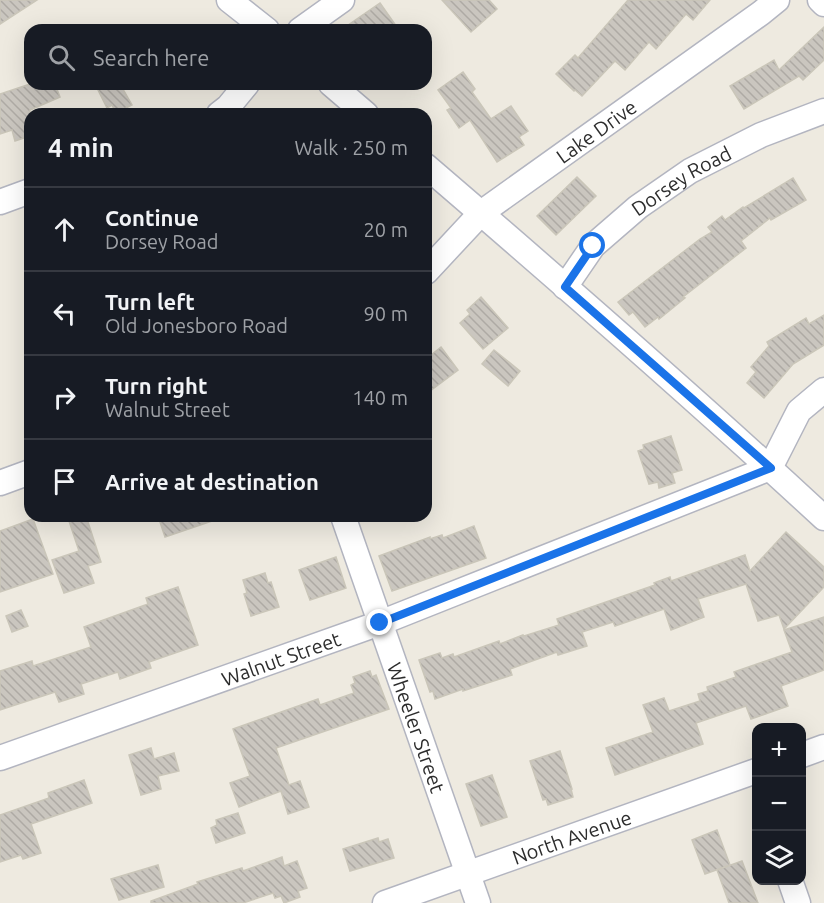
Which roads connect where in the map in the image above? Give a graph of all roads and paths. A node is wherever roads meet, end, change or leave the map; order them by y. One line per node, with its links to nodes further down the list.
1 (230, 0): 6 (street)
2 (342, 0): 7 (street)
3 (777, 0): 16 (street, Lake Drive)
4 (820, 0): 5 (street)
5 (824, 3)
6 (260, 24)
7 (308, 24)
8 (242, 90): 10 (street)
9 (338, 90): 11 (street)
10 (227, 108)
11 (359, 108)
12 (824, 111): 18 (street, Dorsey Road)
13 (432, 171): 16 (street)
14 (24, 193): 15 (street)
15 (0, 202)
16 (481, 213): 17 (street, Lake Drive); 18 (street)
17 (432, 266)
18 (565, 287): 20 (street)
19 (824, 390): 20 (street)
20 (771, 468): 23 (street); 25 (street, Walnut Street)
21 (24, 474): 22 (street)
22 (0, 483)
23 (824, 518)
24 (345, 522): 25 (street, Wheeler Street)
25 (380, 623): 28 (street, Walnut Street); 30 (street, Wheeler Street)
26 (824, 747): 27 (street)
27 (806, 753)
28 (0, 758)
29 (752, 778): 30 (street, North Avenue)
30 (468, 874): 32 (street, North Avenue); 33 (street, Wheeler Street)
31 (792, 885): 34 (street)
32 (385, 903)
33 (478, 903)
34 (798, 903)

